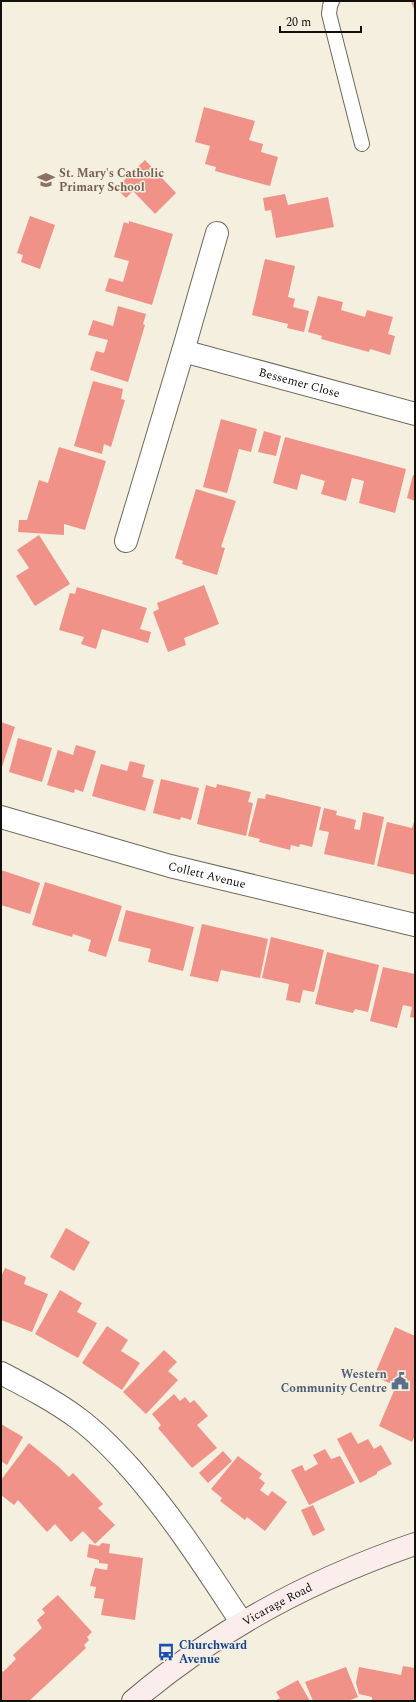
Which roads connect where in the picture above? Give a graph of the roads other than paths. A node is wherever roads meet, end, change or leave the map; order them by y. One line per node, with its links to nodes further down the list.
1 (332, 1): 2 (lane)
2 (362, 144)
3 (217, 233): 4 (street)
4 (183, 351): 5 (street, Bessemer Close); 6 (street)
5 (415, 414)
6 (126, 541)
7 (1, 817): 8 (street, Collett Avenue)
8 (415, 925)
9 (1, 1373): 11 (street)
10 (415, 1544): 11 (main road, Vicarage Road)
11 (242, 1623): 12 (main road, Vicarage Road)
12 (133, 1701)

